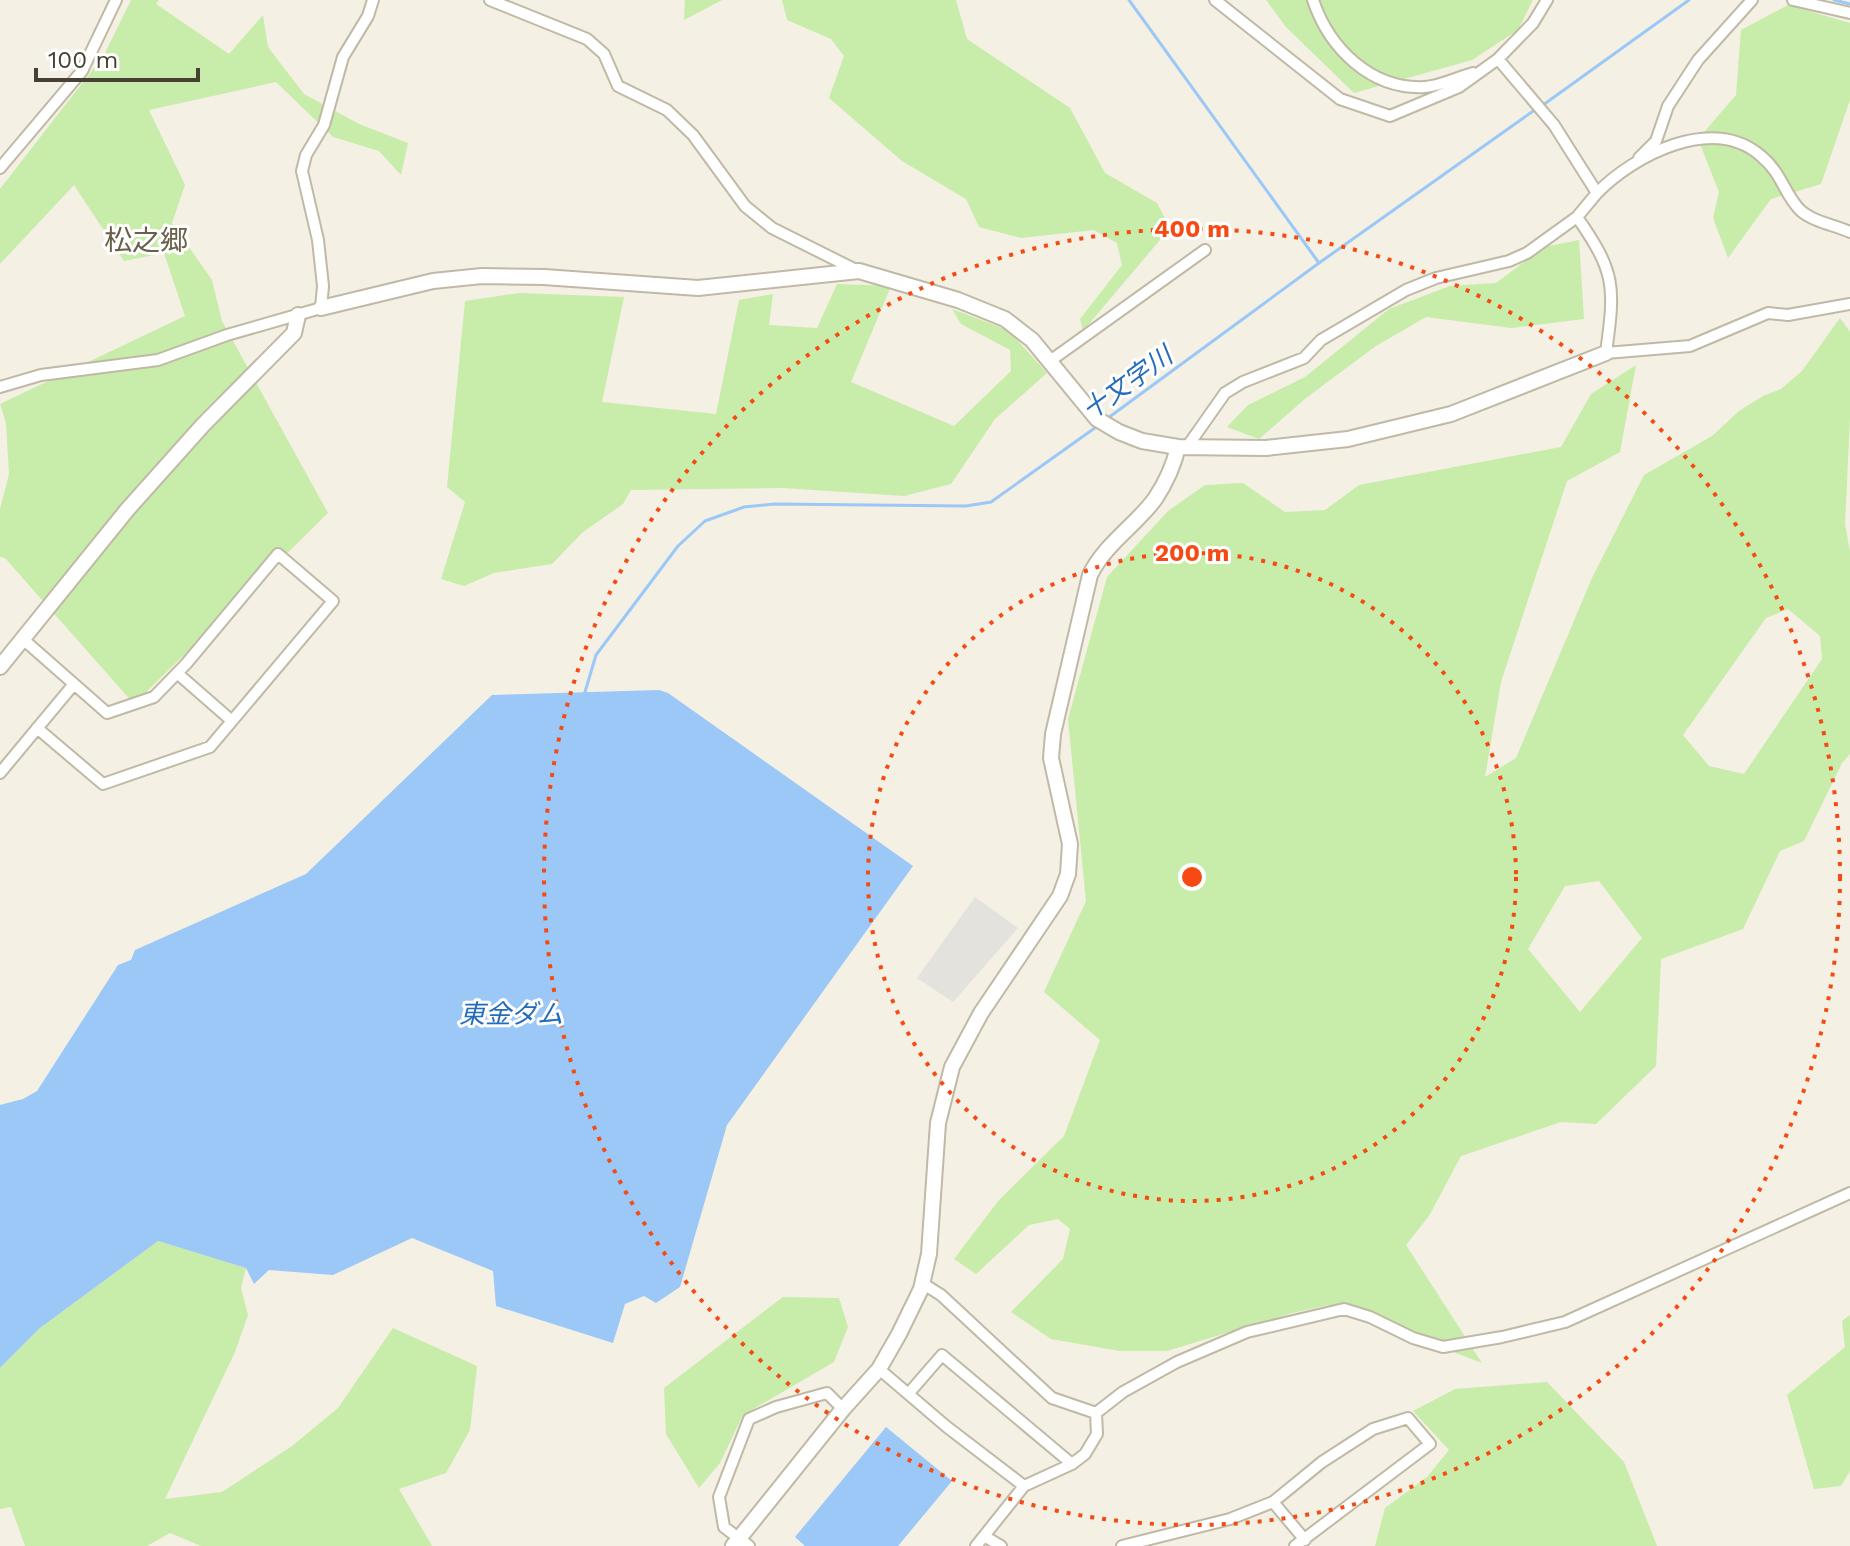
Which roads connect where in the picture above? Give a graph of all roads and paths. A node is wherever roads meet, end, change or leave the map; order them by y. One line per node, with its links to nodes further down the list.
1 (116, 0): 13 (street)
2 (373, 0): 20 (street)
3 (490, 0): 18 (street)
4 (1215, 0): 11 (street)
5 (1313, 0): 11 (street)
6 (1547, 0): 10 (street)
7 (1752, 0): 12 (street)
8 (1793, 0): 9 (street)
9 (1850, 13)
10 (1498, 59): 11 (street); 14 (street)
11 (1479, 71)
12 (1632, 165): 14 (street); 16 (street)
13 (0, 168)
14 (1597, 193): 15 (street)
15 (1577, 217): 22 (street); 25 (street)
16 (1850, 232)
17 (1205, 250): 23 (street)
18 (859, 271): 20 (street); 23 (street)
19 (1850, 304): 22 (street)
20 (321, 308): 21 (street)
21 (298, 315): 24 (street); 26 (street)
22 (1606, 353): 25 (street)
23 (1050, 361): 25 (street)
24 (0, 387)
25 (1183, 447): 34 (street)
26 (24, 640): 27 (street); 29 (street)
27 (0, 667)
28 (177, 673): 29 (street); 30 (street); 30 (street)
29 (74, 684): 31 (street)
30 (232, 721): 31 (street)
31 (37, 728): 32 (street)
32 (0, 773)
33 (1850, 1193): 38 (street)
34 (922, 1283): 35 (street); 38 (street)
35 (879, 1369): 36 (street); 37 (street)
36 (909, 1393): 39 (street); 40 (street)
37 (843, 1409): 43 (street); 43 (street)
38 (1096, 1413): 39 (street)
39 (1072, 1464): 40 (street)
40 (1024, 1486): 42 (street)
41 (1273, 1502): 44 (street); 44 (street); 45 (street)
42 (984, 1536): 46 (street); 47 (street)
43 (740, 1543)
44 (1300, 1543)
45 (1137, 1544): 48 (street)
46 (976, 1546)
47 (1001, 1546)
48 (1122, 1546)

